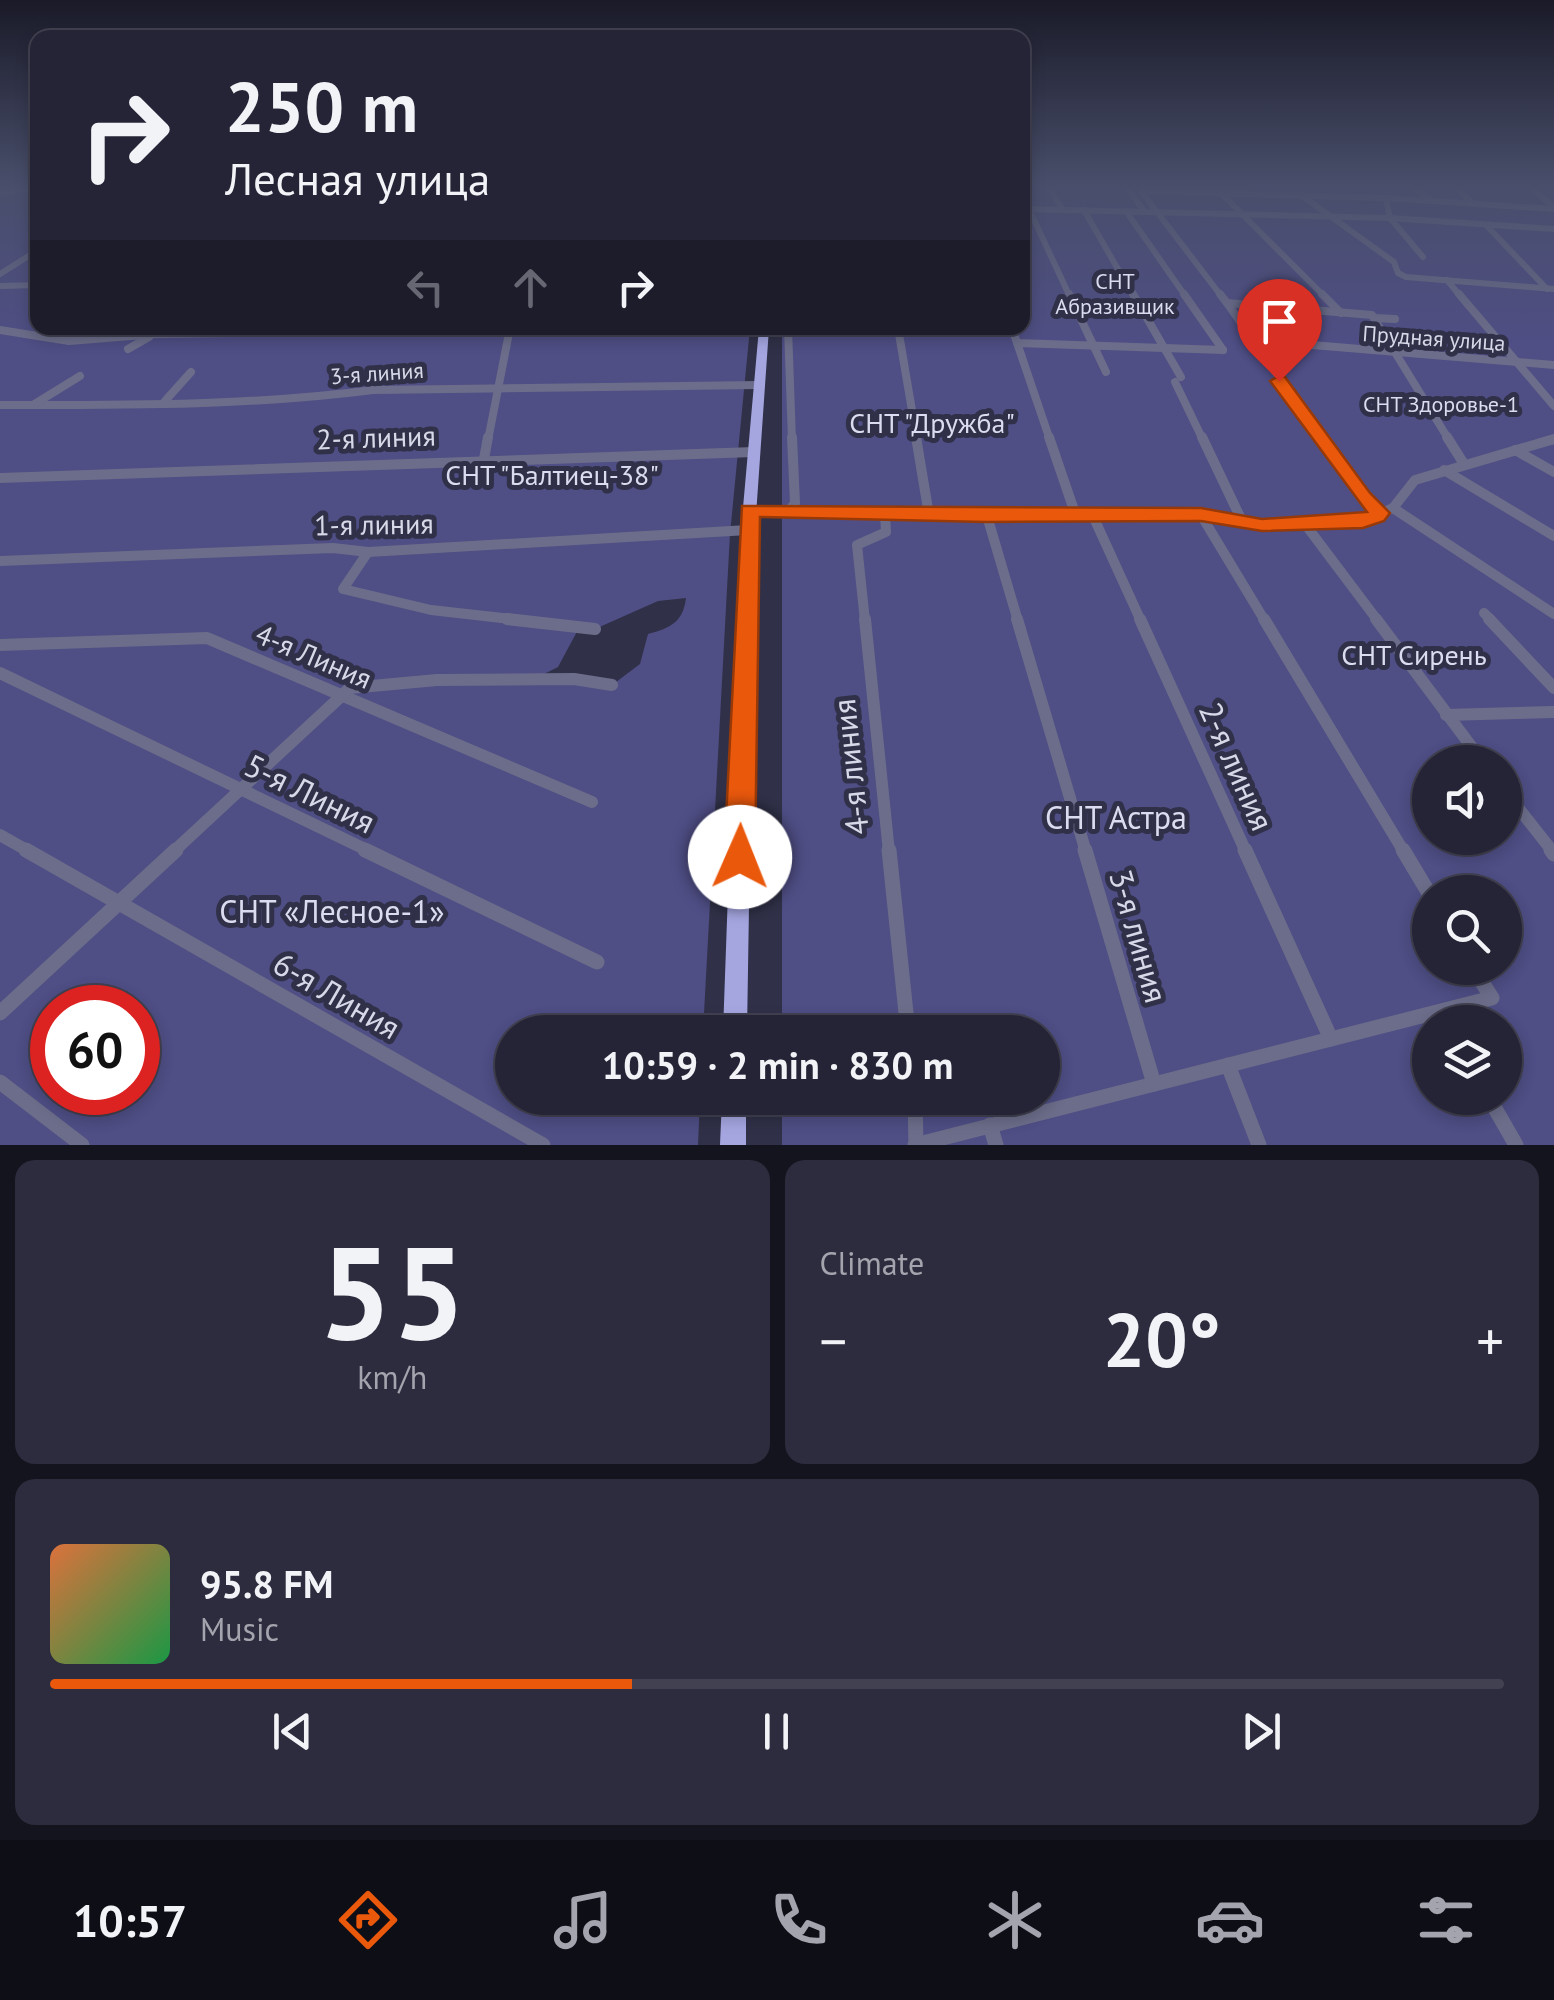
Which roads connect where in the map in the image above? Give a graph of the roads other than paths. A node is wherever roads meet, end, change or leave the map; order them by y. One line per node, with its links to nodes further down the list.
1 (1040, 236): 32 (street)
2 (1099, 236): 33 (street)
3 (1144, 236): 33 (street)
4 (1177, 236): 18 (street)
5 (1263, 236): 19 (street)
6 (1358, 236): 14 (street)
7 (1406, 236): 10 (street)
8 (1497, 236): 17 (street)
9 (30, 255): 12 (street)
10 (1423, 256)
11 (9, 260): 12 (street)
12 (22, 260): 13 (street)
13 (0, 274)
14 (1447, 280): 17 (street); 36 (street)
15 (30, 285): 16 (street)
16 (0, 286)
17 (1552, 291)
18 (1227, 303): 19 (street); 30 (street)
19 (1342, 313): 20 (street)
20 (1373, 316): 21 (street); 35 (street)
21 (1395, 319)
22 (0, 330): 23 (street)
23 (143, 335)
24 (152, 335): 34 (street)
25 (509, 335): 42 (street)
26 (763, 335): 41 (main road)
27 (788, 335): 57 (street)
28 (899, 335): 60 (street)
29 (1014, 335): 31 (street)
30 (1252, 340): 35 (street, Прудная улица); 58 (street)
31 (1017, 343): 32 (street); 63 (street)
32 (1094, 346): 33 (street); 39 (street)
33 (1164, 348): 65 (street)
34 (128, 349)
35 (1396, 352): 36 (street, Прудная улица); 51 (street)
36 (1515, 362): 37 (street, Прудная улица); 46 (street)
37 (1554, 364)
38 (190, 372): 43 (street)
39 (1106, 372)
40 (80, 376): 45 (street)
41 (758, 385): 42 (street, 3-я линия); 49 (main road)
42 (498, 388): 43 (street, 3-я линия); 50 (street)
43 (165, 401): 45 (street, 3-я линия)
44 (0, 405): 45 (street, 3-я линия)
45 (32, 406)
46 (1554, 406)
47 (1554, 439): 48 (street)
48 (1515, 450): 51 (street); 53 (street)
49 (754, 452): 50 (street, 2-я линия); 56 (main road)
50 (484, 458): 54 (street, 2-я линия)
51 (1464, 464): 52 (street)
52 (1444, 470): 55 (street); 68 (street)
53 (1554, 472)
54 (0, 478)
55 (1393, 508): 58 (street); 72 (street)
56 (750, 510): 57 (street); 67 (main road)
57 (788, 510): 59 (street)
58 (1380, 513): 66 (street)
59 (885, 514): 60 (street); 94 (street, 4-я линия)
60 (929, 514): 62 (street)
61 (1201, 514): 64 (street); 65 (street); 87 (street)
62 (987, 516): 63 (street); 99 (street, 3-я линия)
63 (1076, 516): 64 (street)
64 (1093, 516): 96 (street, 2-я линия)
65 (1242, 521): 66 (street)
66 (1305, 524): 80 (street)
67 (748, 530): 69 (street, 1-я линия); 93 (main road)
68 (1554, 536)
69 (368, 552): 70 (street, 1-я линия); 73 (street)
70 (0, 561)
71 (1484, 613): 77 (street)
72 (1554, 614)
73 (594, 629)
74 (0, 646): 78 (street, 4-я Линия)
75 (0, 673): 82 (street, 5-я Линия)
76 (612, 685): 78 (street)
77 (1554, 688)
78 (342, 696): 82 (street); 83 (street, 4-я Линия)
79 (1554, 712): 80 (street)
80 (1446, 715): 81 (street)
81 (1470, 745)
82 (240, 790): 88 (street); 89 (street, 5-я Линия)
83 (592, 802)
84 (1522, 813): 86 (street)
85 (0, 834): 88 (street, 6-я Линия)
86 (1554, 854)
87 (1418, 875)
88 (120, 903): 92 (street); 105 (street, 6-я Линия)
89 (597, 962)
90 (1484, 985): 91 (street)
91 (1474, 1005)
92 (0, 1013)
93 (736, 1015)
94 (906, 1015)
95 (1412, 1023): 96 (street)
96 (1331, 1039): 97 (street)
97 (1228, 1065): 99 (street); 109 (street)
98 (0, 1082): 104 (street)
99 (1154, 1084): 103 (street)
100 (734, 1115): 106 (main road)
101 (915, 1115): 107 (street)
102 (1498, 1115): 110 (street)
103 (990, 1125): 107 (street); 108 (street)
104 (82, 1145)
105 (543, 1145)
106 (733, 1145)
107 (916, 1145)
108 (996, 1145)
109 (1259, 1145)
110 (1516, 1145)

